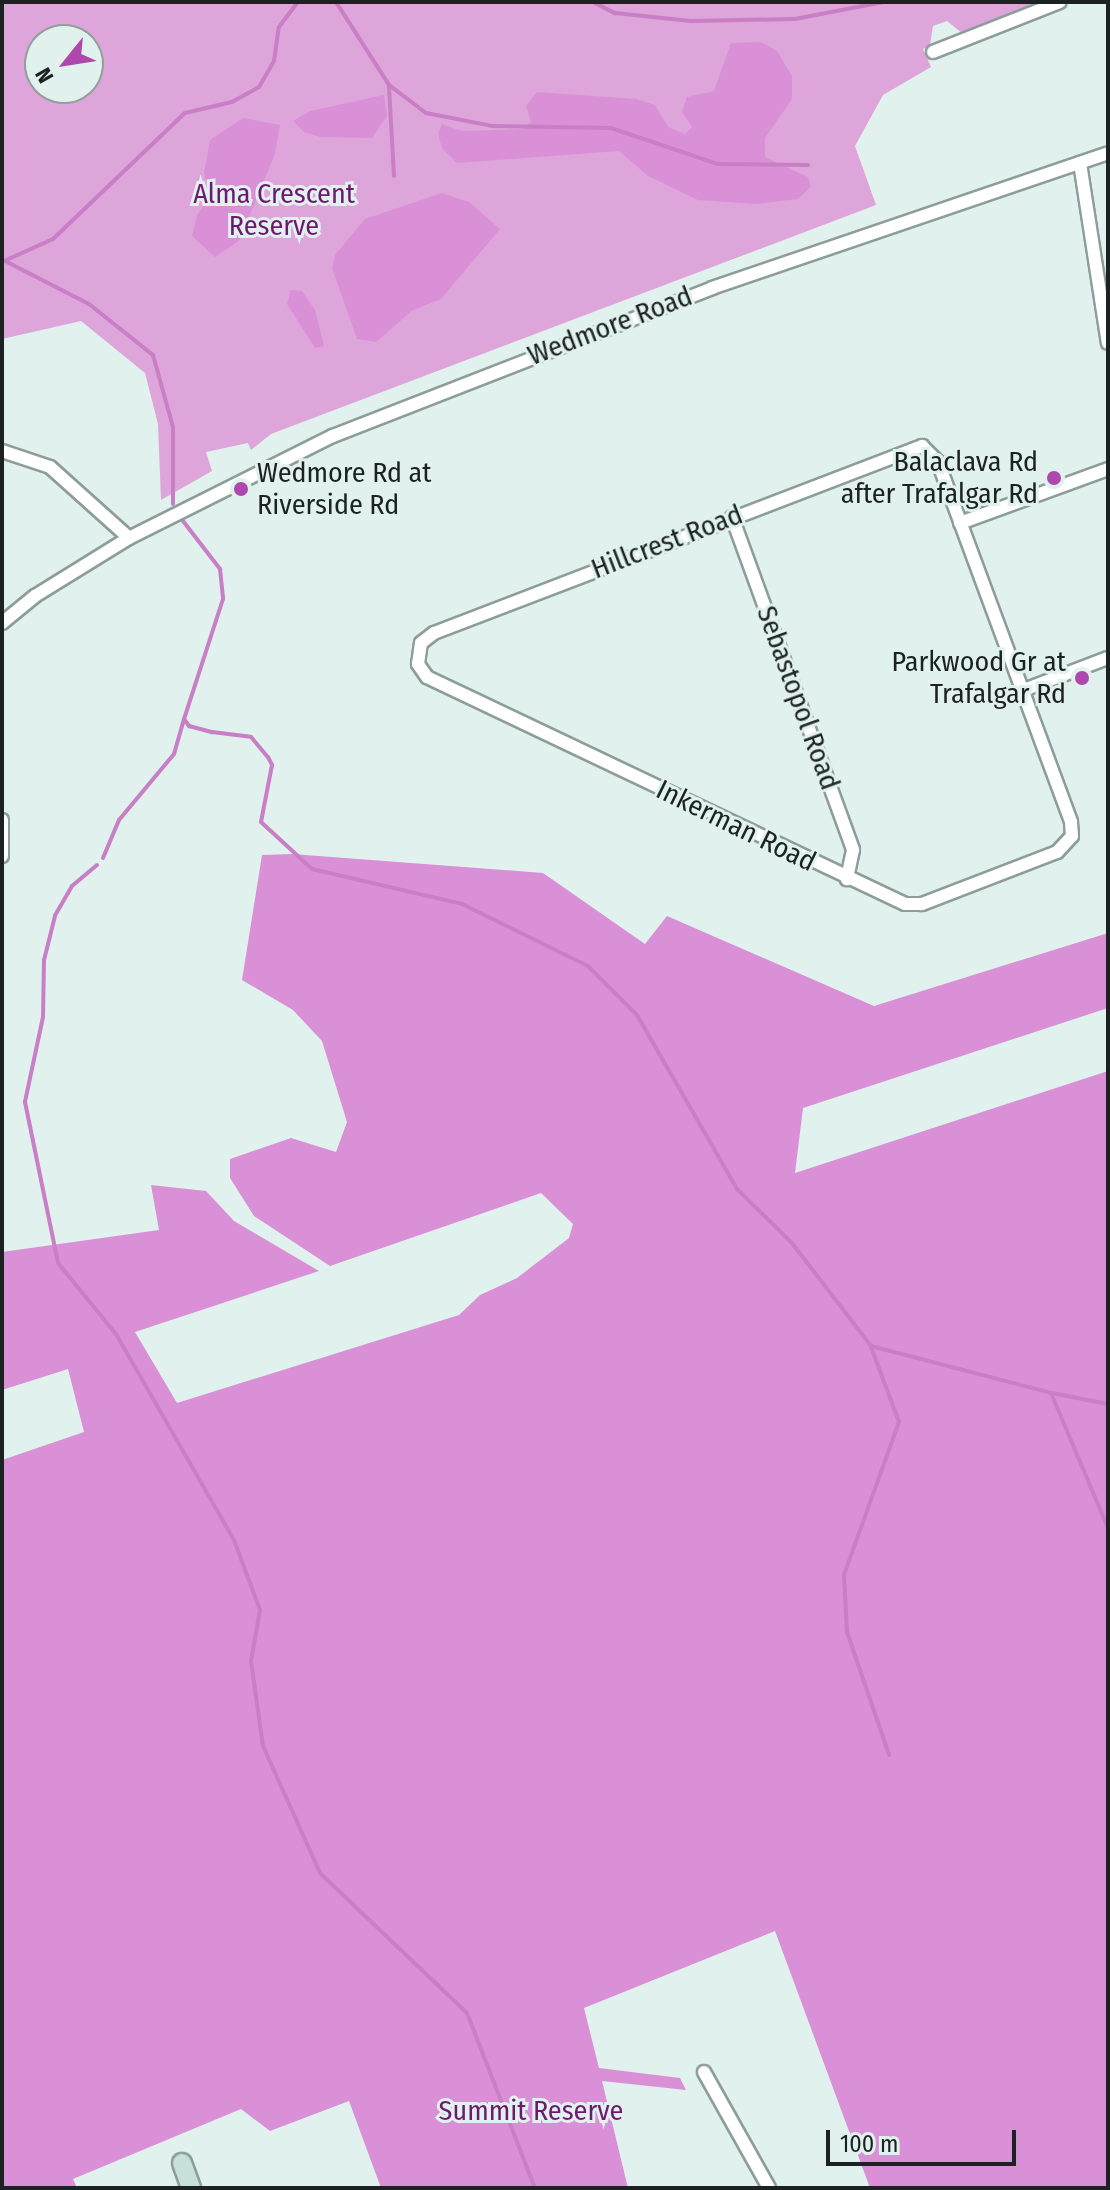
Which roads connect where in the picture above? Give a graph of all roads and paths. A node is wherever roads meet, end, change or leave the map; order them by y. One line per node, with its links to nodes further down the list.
1 (1060, 2): 2 (street)
2 (933, 52)
3 (1108, 153): 4 (street, Wedmore Road)
4 (1080, 163): 5 (street); 10 (street, Wedmore Road)
5 (1108, 343)
6 (2, 451): 10 (street)
7 (1108, 469): 9 (street)
8 (732, 517): 9 (street, Hillcrest Road); 12 (street, Hillcrest Road); 17 (street, Sebastopol Road)
9 (960, 523): 14 (street)
10 (129, 538): 11 (street, Wedmore Road)
11 (2, 623)
12 (416, 657): 17 (street, Inkerman Road)
13 (1108, 658): 14 (street)
14 (1021, 691): 17 (street, Inkerman Road)
15 (2, 820): 16 (street)
16 (2, 856)
17 (847, 879)
18 (704, 2072): 21 (street)
19 (182, 2163): 20 (street)
20 (191, 2188)
21 (769, 2188)

